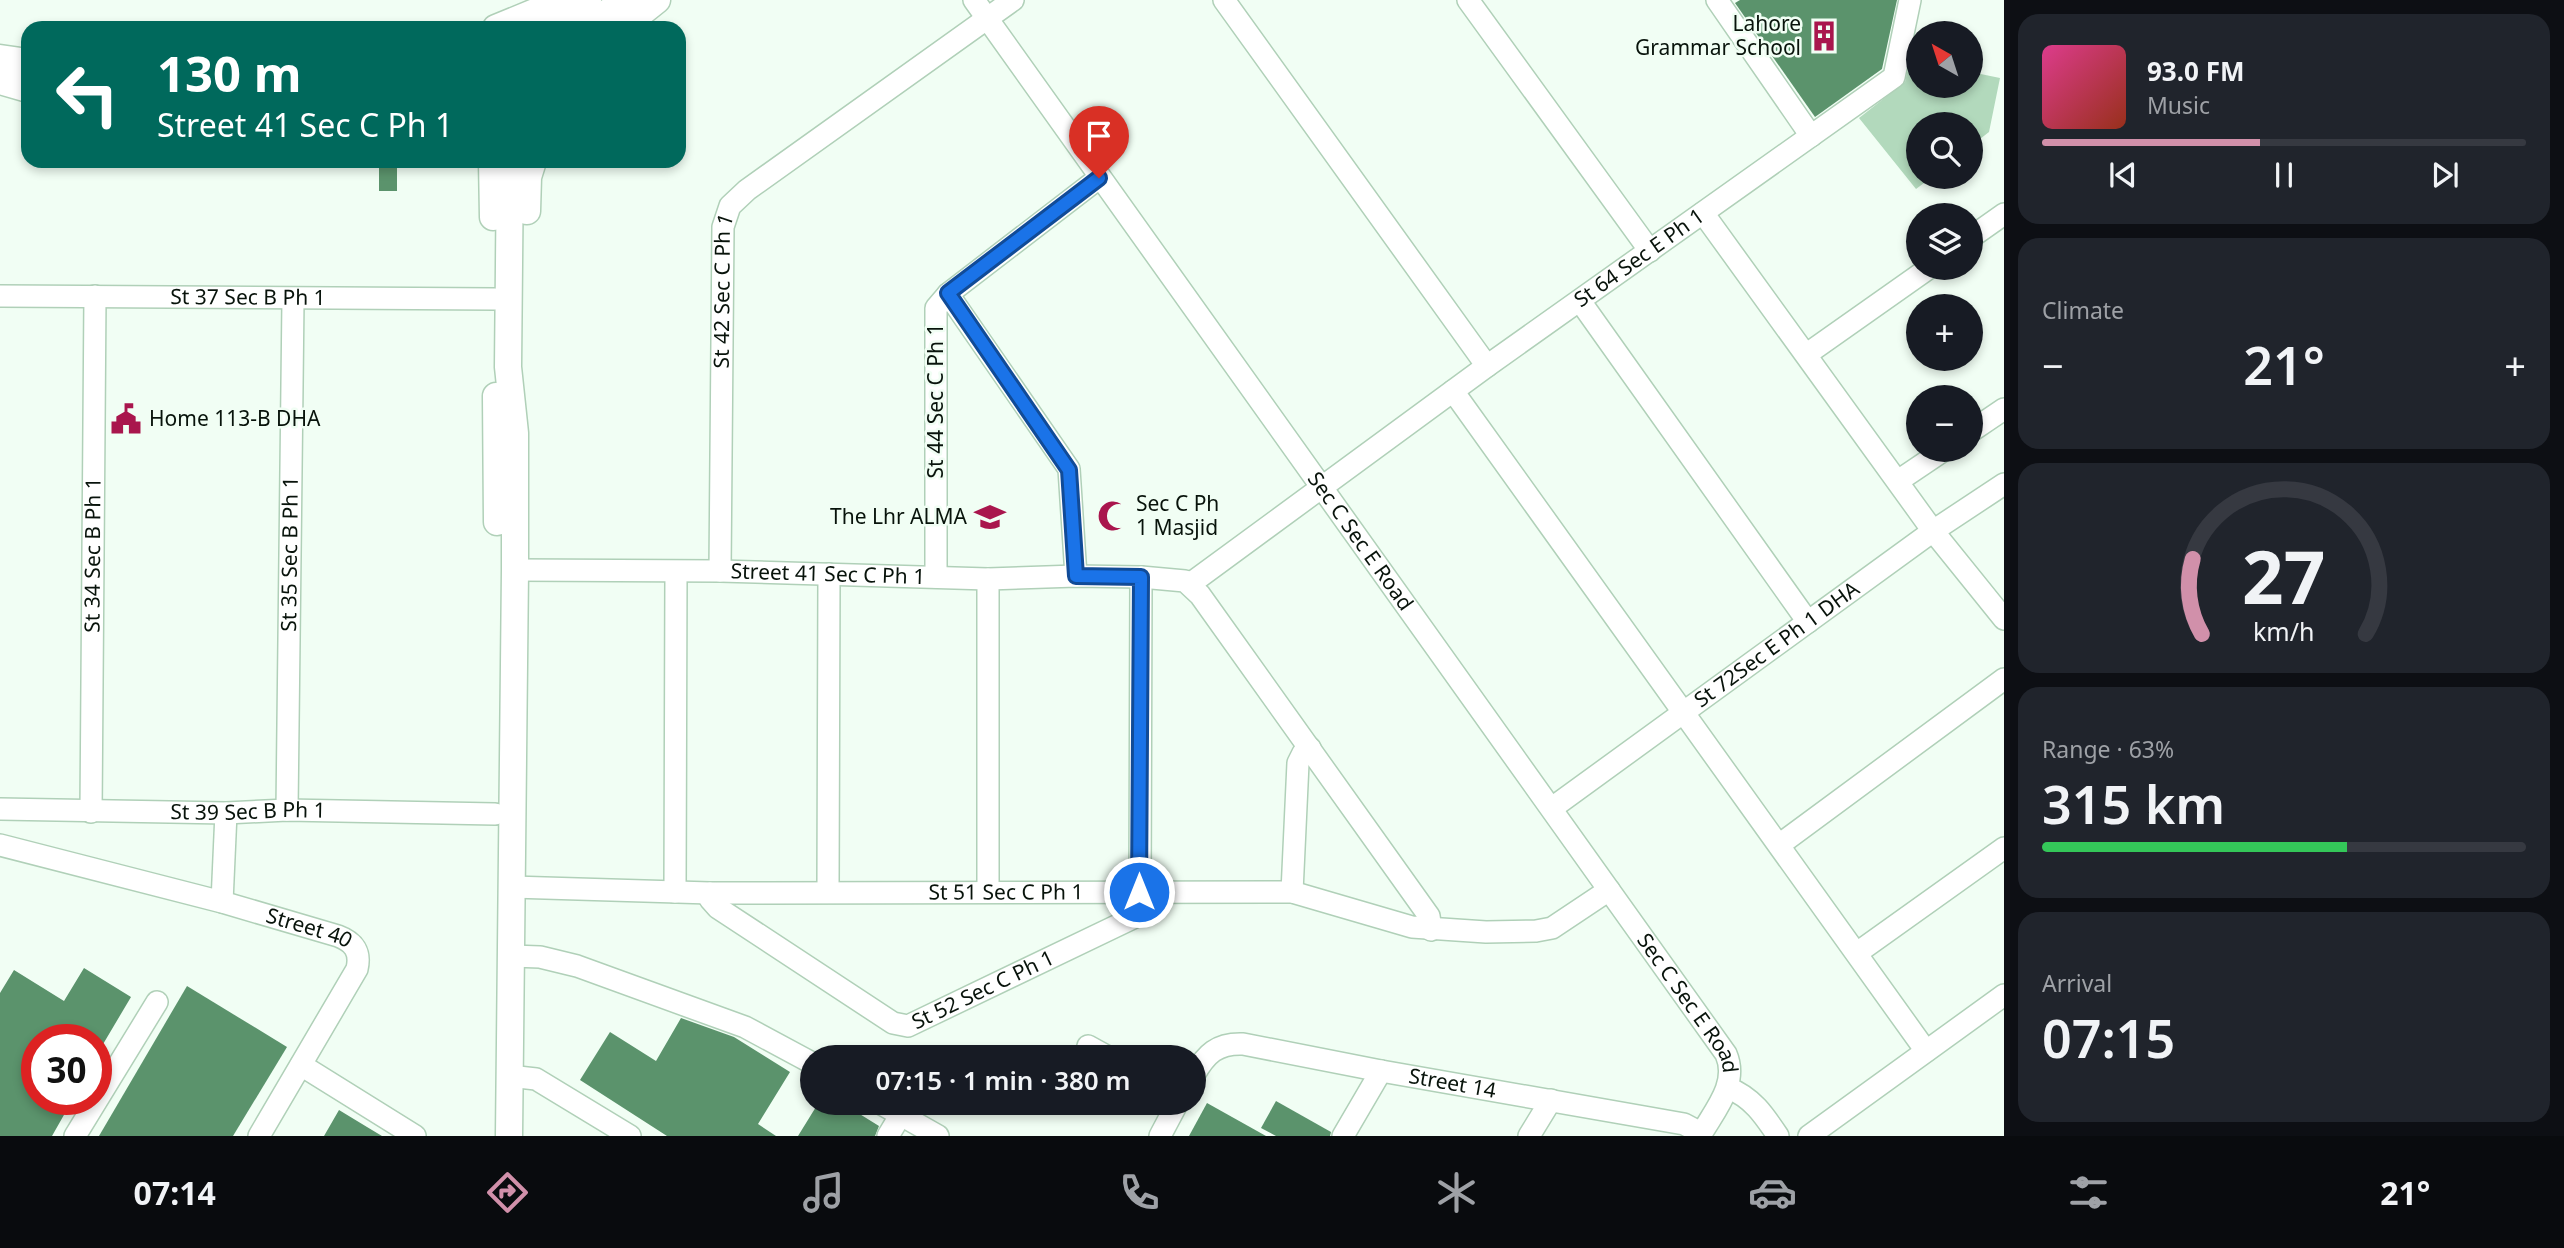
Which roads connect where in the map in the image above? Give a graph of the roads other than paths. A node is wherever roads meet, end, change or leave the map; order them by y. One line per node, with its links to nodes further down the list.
1 (564, 0): 12 (main road)
2 (588, 0): 13 (main road)
3 (626, 0): 14 (main road)
4 (657, 0): 15 (main road)
5 (974, 0): 11 (street, Sec C Sec E Road)
6 (1013, 0): 11 (street, St 42 Sec C Ph 1)
7 (1224, 0): 39 (street)
8 (1468, 0): 30 (street)
9 (1718, 0): 22 (street)
10 (1910, 0): 22 (street, St 64 Sec E Ph 1)
11 (987, 18): 26 (street, Sec C Sec E Road); 50 (street, St 42 Sec C Ph 1)
12 (513, 21)
13 (557, 21)
14 (594, 21)
15 (631, 21)
16 (21, 55): 17 (main road)
17 (0, 57): 18 (main road)
18 (21, 61)
19 (0, 81): 20 (main road); 21 (main road)
20 (21, 81)
21 (21, 87)
22 (1811, 136): 27 (street, St 64 Sec E Ph 1)
23 (493, 168): 43 (main road)
24 (493, 168): 35 (main road)
25 (531, 168): 43 (main road)
26 (1099, 178): 32 (street, St 44 Sec C Ph 1); 47 (street, Sec C Sec E Road)
27 (1703, 213): 30 (street, St 64 Sec E Ph 1); 38 (street)
28 (2004, 215): 29 (street)
29 (1983, 229)
30 (1650, 251): 37 (street, St 64 Sec E Ph 1)
31 (1912, 280): 38 (street)
32 (948, 293): 53 (street); 54 (street, St 44 Sec C Ph 1)
33 (0, 296): 34 (street, St 37 Sec B Ph 1)
34 (95, 296): 36 (street, St 37 Sec B Ph 1); 66 (street, St 34 Sec B Ph 1)
35 (495, 299): 36 (street, St 37 Sec B Ph 1); 68 (main road)
36 (293, 300): 65 (street, St 35 Sec B Ph 1)
37 (1580, 301): 39 (street, St 64 Sec E Ph 1); 59 (street)
38 (1807, 355): 45 (street)
39 (1487, 366): 40 (street, St 64 Sec E Ph 1)
40 (1453, 391): 47 (street, St 64 Sec E Ph 1); 61 (street)
41 (2004, 409): 42 (street)
42 (1983, 423)
43 (515, 433): 49 (main road)
44 (1926, 462): 45 (street)
45 (1898, 481): 48 (street)
46 (2004, 484): 48 (street, St 72Sec E Ph 1 DHA)
47 (1321, 487): 57 (street, St 64 Sec E Ph 1); 63 (street, Sec C Sec E Road)
48 (1933, 531): 58 (street); 59 (street, St 72Sec E Ph 1 DHA)
49 (515, 570): 51 (street, Street 41 Sec C Ph 1); 72 (main road)
50 (720, 571): 51 (street, Street 41 Sec C Ph 1); 52 (street, Street 41 Sec C Ph 1)
51 (676, 572): 76 (street)
52 (829, 574): 54 (street, Street 41 Sec C Ph 1); 74 (street)
53 (1076, 576): 55 (street, Street 41 Sec C Ph 1); 56 (street, Street 41 Sec C Ph 1)
54 (936, 577): 56 (street, Street 41 Sec C Ph 1)
55 (1141, 577): 57 (street, Street 41 Sec C Ph 1); 79 (street)
56 (988, 579): 75 (street)
57 (1190, 584): 62 (street)
58 (2004, 619)
59 (1808, 622): 61 (street, St 72Sec E Ph 1 DHA)
60 (2004, 679): 70 (street)
61 (1682, 712): 63 (street, St 72Sec E Ph 1 DHA); 70 (street)
62 (1310, 748): 77 (street); 81 (street)
63 (1552, 808): 73 (street, Sec C Sec E Road)
64 (0, 809): 66 (street, St 39 Sec B Ph 1)
65 (288, 810): 67 (street, St 39 Sec B Ph 1); 68 (street, St 39 Sec B Ph 1)
66 (91, 812): 67 (street, St 39 Sec B Ph 1)
67 (226, 813): 80 (street)
68 (495, 814): 100 (main road)
69 (0, 845): 80 (street, Street 40)
70 (1779, 845): 82 (street)
71 (2004, 848): 82 (street)
72 (512, 887): 76 (street, St 51 Sec C Ph 1); 83 (main road)
73 (1609, 890): 81 (street, St 51 Sec C Ph 1); 92 (street, Sec C Sec E Road)
74 (828, 891): 75 (street, St 51 Sec C Ph 1); 78 (street, St 51 Sec C Ph 1)
75 (988, 891): 79 (street, St 51 Sec C Ph 1)
76 (675, 892): 78 (street, St 51 Sec C Ph 1)
77 (1292, 892): 79 (street, St 51 Sec C Ph 1); 81 (street, St 51 Sec C Ph 1)
78 (710, 893): 79 (street, St 52 Sec C Ph 1)
79 (1146, 893)
80 (222, 902): 89 (street, Street 40)
81 (1431, 930)
82 (1857, 953): 86 (street)
83 (512, 956): 87 (street); 91 (main road)
84 (2004, 995): 86 (street)
85 (157, 1002): 97 (street)
86 (1926, 1051): 109 (street)
87 (800, 1057)
88 (1206, 1060): 90 (street, Street 14)
89 (301, 1065): 98 (street); 99 (street)
90 (1381, 1071): 93 (street, Street 14); 106 (street)
91 (509, 1076): 101 (main road); 102 (street)
92 (1728, 1088): 96 (street); 108 (street)
93 (1551, 1100): 96 (street, Street 14); 107 (street)
94 (1171, 1115): 105 (street)
95 (900, 1116): 103 (street); 104 (street)
96 (1700, 1135)
97 (75, 1136)
98 (259, 1136)
99 (415, 1136)
100 (494, 1136)
101 (509, 1136)
102 (630, 1136)
103 (888, 1136)
104 (937, 1136)
105 (1160, 1136)
106 (1343, 1136)
107 (1529, 1136)
108 (1778, 1136)
109 (1809, 1136)

